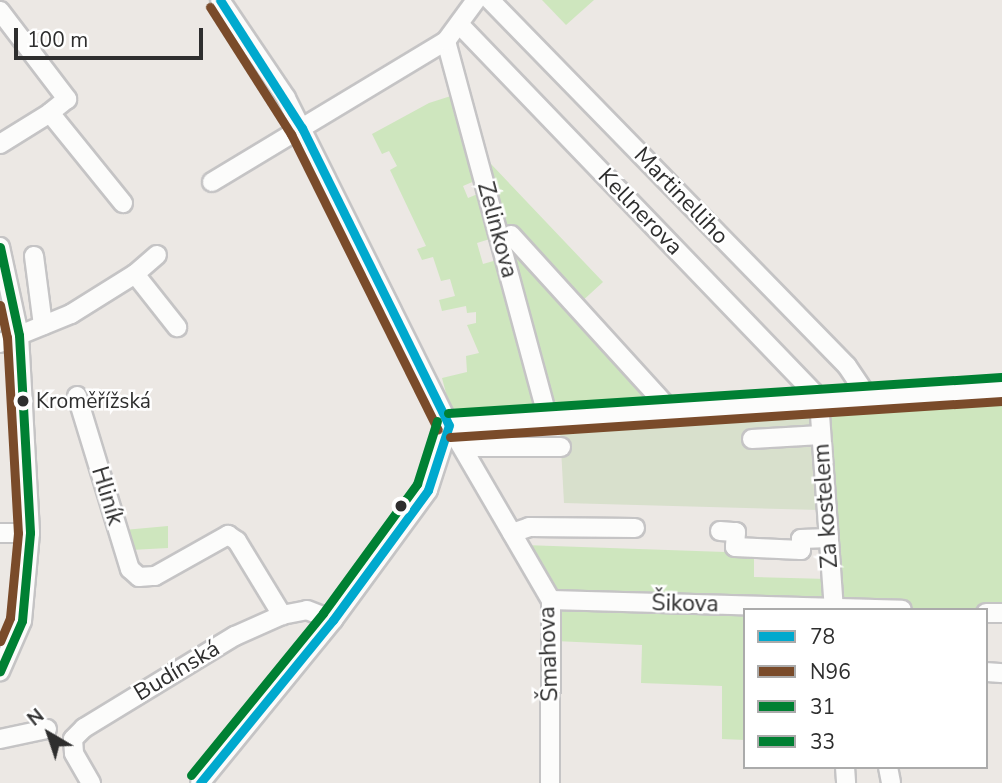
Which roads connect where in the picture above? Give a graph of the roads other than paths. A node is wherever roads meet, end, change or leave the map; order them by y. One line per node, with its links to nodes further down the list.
1 (220, 0): 8 (street, Šmahova)
2 (476, 0): 5 (street)
3 (489, 0): 23 (street, Martinelliho)
4 (0, 11): 7 (street)
5 (459, 24): 6 (street); 24 (street, Kellnerova)
6 (446, 41): 8 (street); 26 (street, Zelinkova)
7 (50, 113): 9 (street); 11 (street)
8 (302, 128): 10 (street); 27 (street, Šmahova)
9 (0, 144)
10 (212, 182)
11 (123, 203)
12 (511, 235): 25 (street, Zelinkova)
13 (0, 247): 19 (street)
14 (157, 255): 16 (street)
15 (34, 256): 17 (street)
16 (135, 274): 17 (street); 18 (street)
17 (43, 325): 19 (street)
18 (177, 327)
19 (19, 335): 20 (street); 35 (street)
20 (0, 343)
21 (1002, 388): 23 (street)
22 (77, 396): 41 (street, Hliník)
23 (867, 397): 24 (street)
24 (818, 402): 25 (street); 28 (street, Za kostelem)
25 (672, 412): 26 (street)
26 (548, 419): 27 (street)
27 (449, 425): 30 (street, Šmahova); 42 (street)
28 (821, 435): 29 (street); 37 (street, Za kostelem)
29 (752, 439)
30 (463, 447): 31 (street); 36 (street, Šmahova)
31 (561, 447)
32 (635, 528): 36 (street)
33 (720, 531): 37 (street)
34 (0, 533): 35 (street)
35 (30, 533): 43 (street)
36 (512, 533): 38 (street, Šmahova)
37 (829, 538): 40 (street, Za kostelem)
38 (551, 600): 39 (street, Šikova); 48 (street, Šmahova)
39 (803, 608)
40 (834, 608)
41 (282, 615): 42 (street, Budínská); 46 (street, Budínská)
42 (333, 620): 47 (street)
43 (0, 671)
44 (47, 729): 45 (street)
45 (0, 739)
46 (90, 783)
47 (200, 783)
48 (550, 783)

